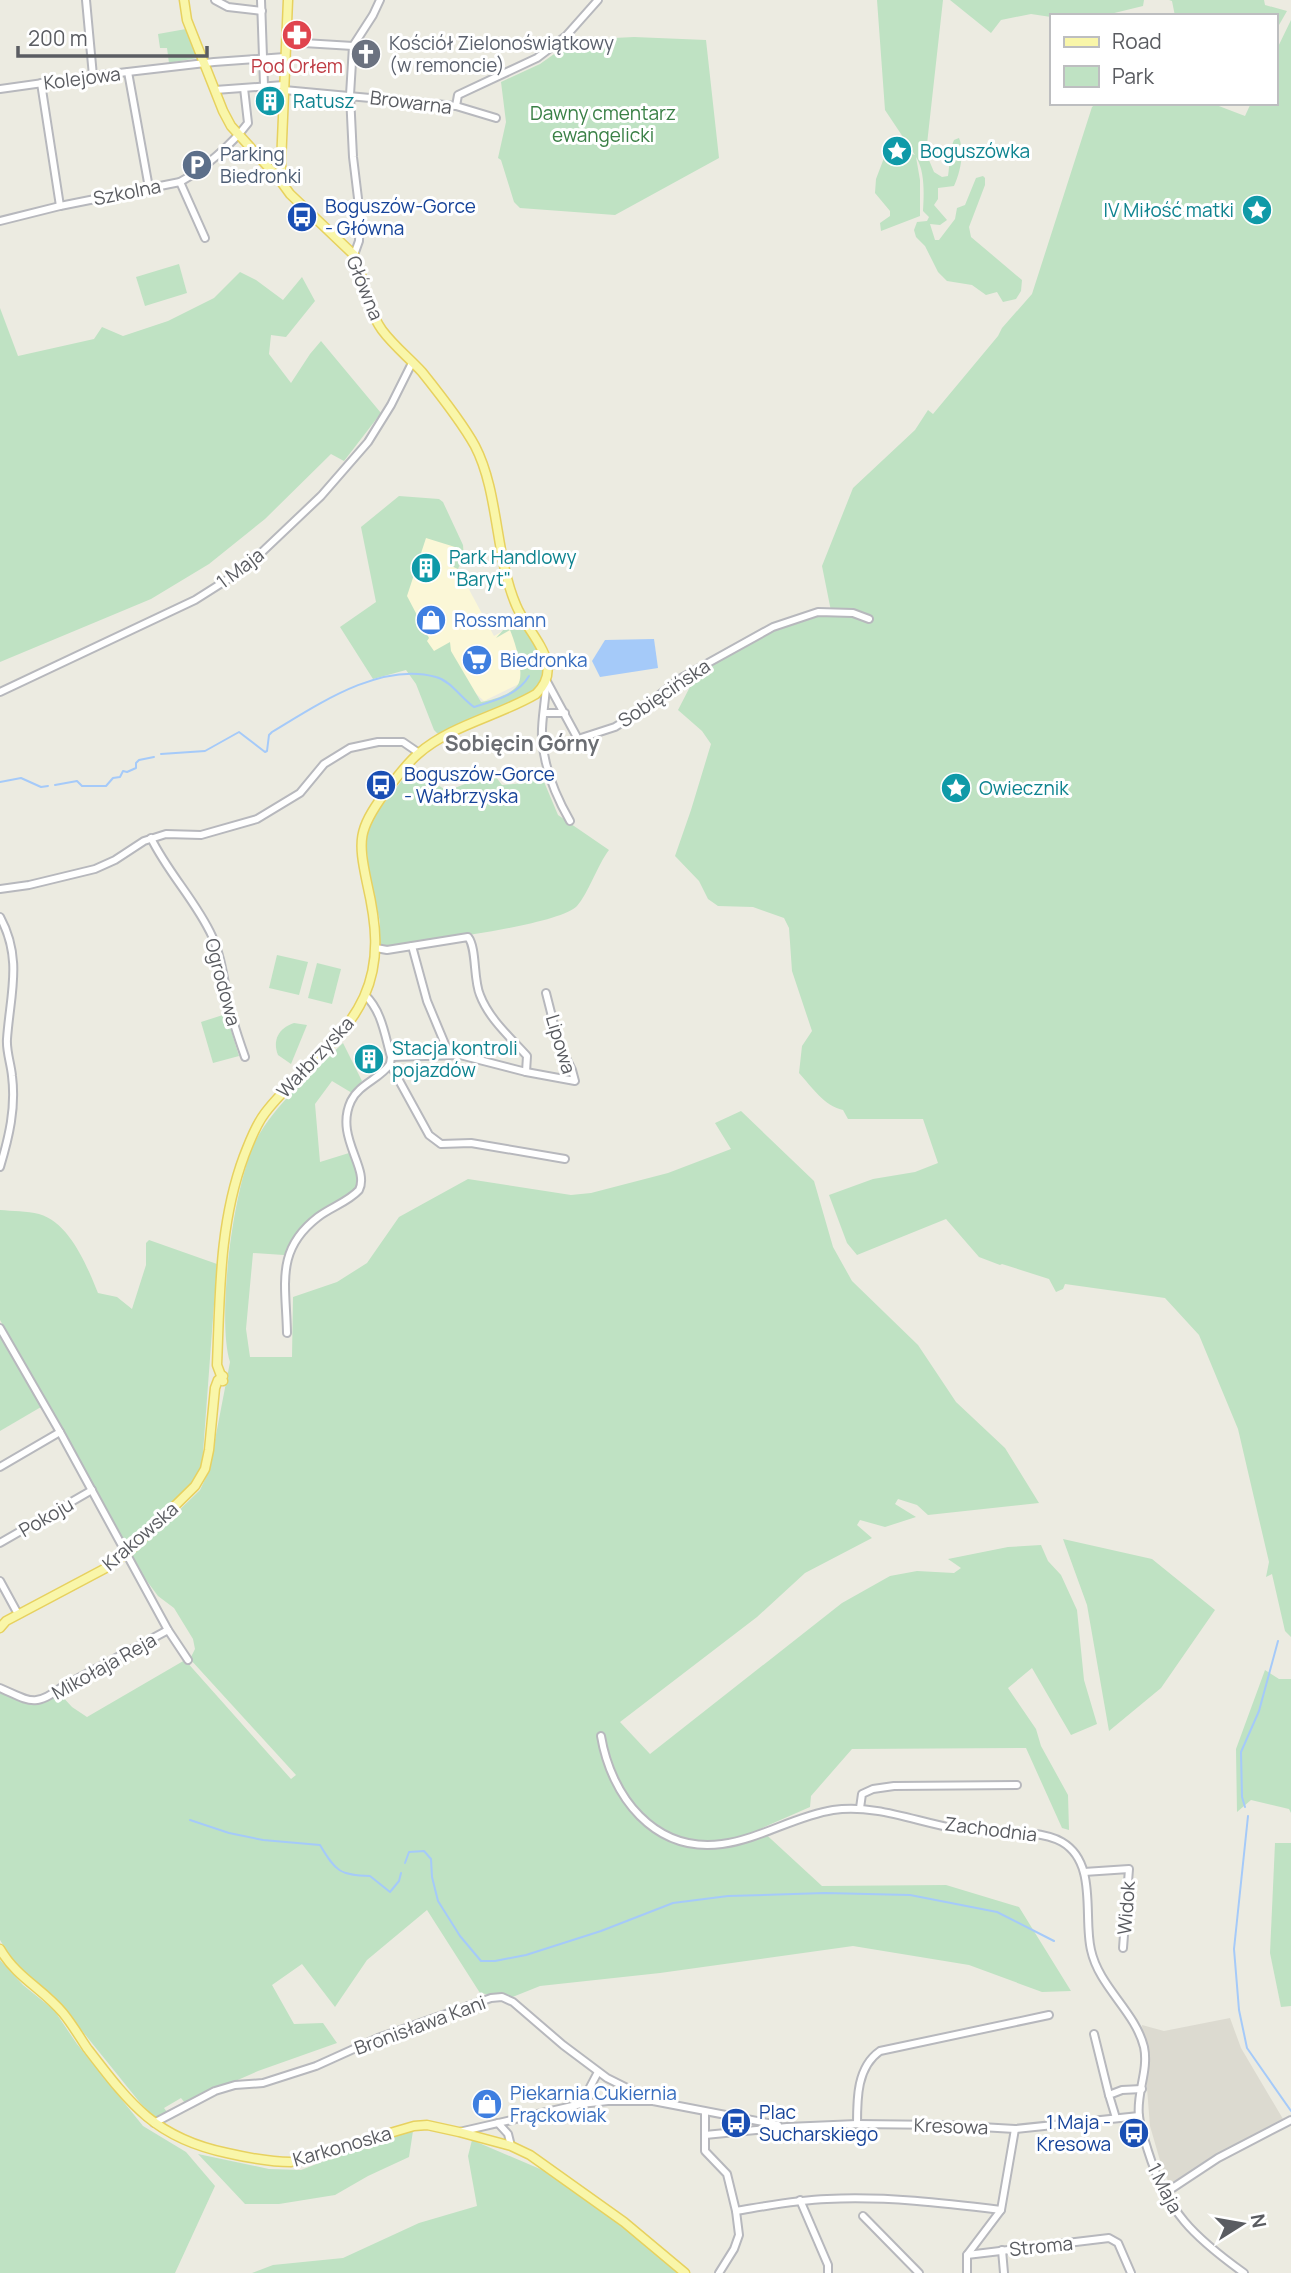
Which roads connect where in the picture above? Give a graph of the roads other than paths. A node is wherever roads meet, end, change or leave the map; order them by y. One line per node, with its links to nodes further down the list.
1 (86, 0): 15 (street)
2 (184, 0): 13 (main road)
3 (215, 0): 8 (street)
4 (261, 0): 8 (street)
5 (288, 0): 9 (main road, Główna)
6 (380, 0): 10 (street)
7 (598, 0): 23 (street)
8 (262, 11): 11 (street)
9 (286, 41): 10 (street); 12 (main road, Główna)
10 (353, 46): 22 (street)
11 (262, 57): 12 (street, Kolejowa); 13 (street, Kolejowa); 17 (street)
12 (285, 57): 19 (main road, Główna)
13 (205, 63): 14 (street, Kolejowa); 21 (main road)
14 (128, 72): 15 (street, Kolejowa); 28 (street)
15 (93, 76): 16 (street, Kolejowa)
16 (41, 83): 20 (street, Kolejowa); 29 (street)
17 (264, 85): 18 (street, Browarna); 19 (street, Browarna)
18 (244, 88): 21 (street, Browarna); 25 (street, Szkolna)
19 (284, 88): 22 (street, Browarna); 26 (main road, Główna)
20 (0, 89)
21 (215, 90): 25 (main road)
22 (350, 95): 23 (street, Browarna); 32 (street)
23 (456, 106): 24 (street, Browarna)
24 (496, 118)
25 (239, 135): 26 (main road); 27 (street, Szkolna)
26 (276, 170): 32 (main road, Główna)
27 (180, 182): 28 (street, Szkolna); 31 (street)
28 (149, 188): 29 (street, Szkolna)
29 (60, 206): 30 (street, Szkolna)
30 (0, 221)
31 (205, 238)
32 (354, 255): 33 (main road, Główna)
33 (412, 363): 35 (main road, Główna); 36 (street, 1 Maja)
34 (869, 619): 38 (street, Sobięcińska)
35 (546, 680): 37 (street); 38 (street, Sobięcińska); 39 (main road, Wałbrzyska)
36 (0, 692)
37 (545, 713): 38 (street); 40 (street)
38 (565, 713)
39 (419, 753): 41 (street); 45 (main road, Wałbrzyska)
40 (570, 821)
41 (151, 838): 42 (street); 49 (street, Ogrodowa)
42 (0, 889)
43 (0, 917): 53 (street)
44 (412, 946): 45 (street); 48 (street); 51 (street)
45 (376, 948): 47 (main road, Wałbrzyska)
46 (545, 993): 51 (street, Lipowa)
47 (365, 995): 50 (street); 56 (main road, Wałbrzyska)
48 (447, 1054): 50 (street, Lipowa); 51 (street, Lipowa)
49 (244, 1057)
50 (391, 1061): 52 (street); 55 (street)
51 (526, 1072)
52 (565, 1159)
53 (0, 1167)
54 (0, 1328): 57 (street)
55 (287, 1333)
56 (223, 1378): 61 (main road, Krakowska)
57 (60, 1432): 58 (street); 59 (street)
58 (0, 1467)
59 (92, 1490): 60 (street, Pokoju); 61 (street)
60 (0, 1543)
61 (126, 1553): 63 (main road, Krakowska); 65 (street)
62 (0, 1581): 63 (street)
63 (18, 1614): 64 (main road, Krakowska)
64 (0, 1628)
65 (168, 1630): 66 (street); 67 (street, Mikołaja Reja)
66 (188, 1660)
67 (0, 1688)
68 (601, 1736): 70 (street, Zachodnia)
69 (1017, 1785): 70 (street, Zachodnia)
70 (860, 1808): 71 (street, Zachodnia)
71 (1084, 1872): 72 (street, Widok); 77 (street)
72 (1123, 1948)
73 (0, 1949): 86 (main road, Karkonoska)
74 (1049, 2015): 88 (street)
75 (1094, 2034): 78 (street)
76 (598, 2072): 79 (street, Bronisława Kani); 80 (street); 86 (street, Bronisława Kani)
77 (1142, 2090): 78 (street); 82 (street)
78 (1109, 2095): 84 (street)
79 (653, 2101): 80 (street); 81 (street)
80 (584, 2104): 83 (street)
81 (705, 2113): 89 (street); 93 (street)
82 (1139, 2116): 84 (street, Kresowa); 95 (street, 1 Maja)
83 (521, 2118): 87 (street); 92 (street)
84 (1115, 2118): 90 (street, Kresowa)
85 (1291, 2120): 95 (street)
86 (154, 2123): 91 (main road, Karkonoska)
87 (498, 2123): 91 (street); 92 (street)
88 (857, 2124): 89 (street, Kresowa); 90 (street, Kresowa)
89 (787, 2127): 93 (street)
90 (1015, 2129): 97 (street)
91 (460, 2132): 94 (main road, Karkonoska)
92 (508, 2134): 94 (street)
93 (705, 2135): 98 (street)
94 (511, 2146): 102 (main road, Karkonoska)
95 (1164, 2193): 109 (street, 1 Maja)
96 (800, 2200): 97 (street); 98 (street); 104 (street)
97 (1001, 2210): 101 (street)
98 (736, 2211): 103 (street)
99 (863, 2216): 105 (street)
100 (1002, 2250): 101 (street, Stroma); 107 (street); 108 (street, Stroma)
101 (967, 2255): 106 (street)
102 (685, 2273)
103 (719, 2273)
104 (828, 2273)
105 (919, 2273)
106 (967, 2273)
107 (1004, 2273)
108 (1130, 2273)
109 (1244, 2273)

